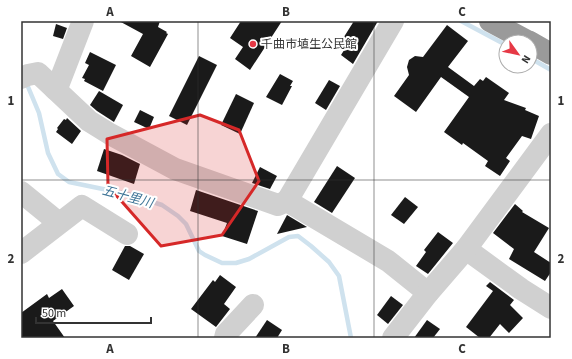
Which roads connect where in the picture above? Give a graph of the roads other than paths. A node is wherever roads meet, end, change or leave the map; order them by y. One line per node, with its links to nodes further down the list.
1 (83, 21): 8 (street)
2 (392, 21): 11 (street)
3 (490, 21): 4 (highway)
4 (515, 34)
5 (538, 47): 6 (highway)
6 (551, 54)
7 (25, 76): 8 (street)
8 (55, 89): 11 (street)
9 (551, 134): 14 (street)
10 (21, 192): 12 (street)
11 (287, 201): 16 (street)
12 (59, 223): 13 (street); 15 (street)
13 (127, 234)
14 (466, 249): 16 (street); 18 (street)
15 (21, 253)
16 (428, 293): 20 (street)
17 (253, 305): 19 (street)
18 (551, 308)
19 (225, 338)
20 (393, 338)

